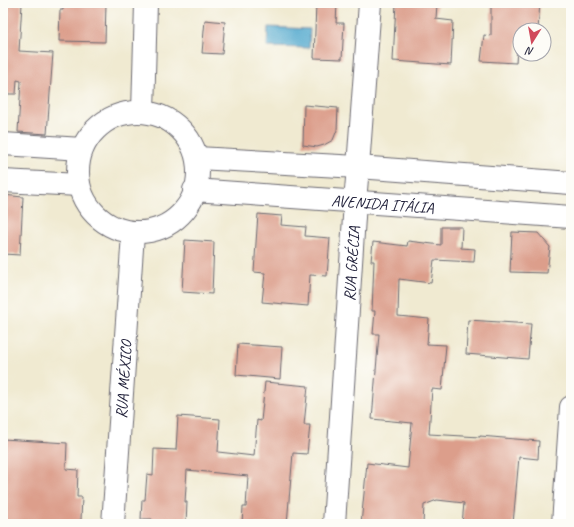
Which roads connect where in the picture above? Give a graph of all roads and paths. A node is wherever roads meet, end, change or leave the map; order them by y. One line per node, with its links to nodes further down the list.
1 (146, 3): 3 (street)
2 (370, 3): 7 (street, RUA GRÉCIA)
3 (142, 112): 5 (street); 6 (street)
4 (3, 144): 5 (street)
5 (82, 149): 10 (street)
6 (197, 158): 7 (street); 11 (street)
7 (358, 167): 9 (street); 12 (street, RUA GRÉCIA)
8 (3, 181): 10 (street)
9 (571, 183)
10 (79, 185): 14 (street)
11 (194, 190): 12 (street, AVENIDA ITÁLIA); 14 (street)
12 (355, 202): 13 (street, AVENIDA ITÁLIA); 17 (street, RUA GRÉCIA)
13 (571, 217)
14 (132, 234): 16 (street, RUA MÉXICO)
15 (571, 407): 18 (street)
16 (113, 524)
17 (334, 524)
18 (563, 524)

